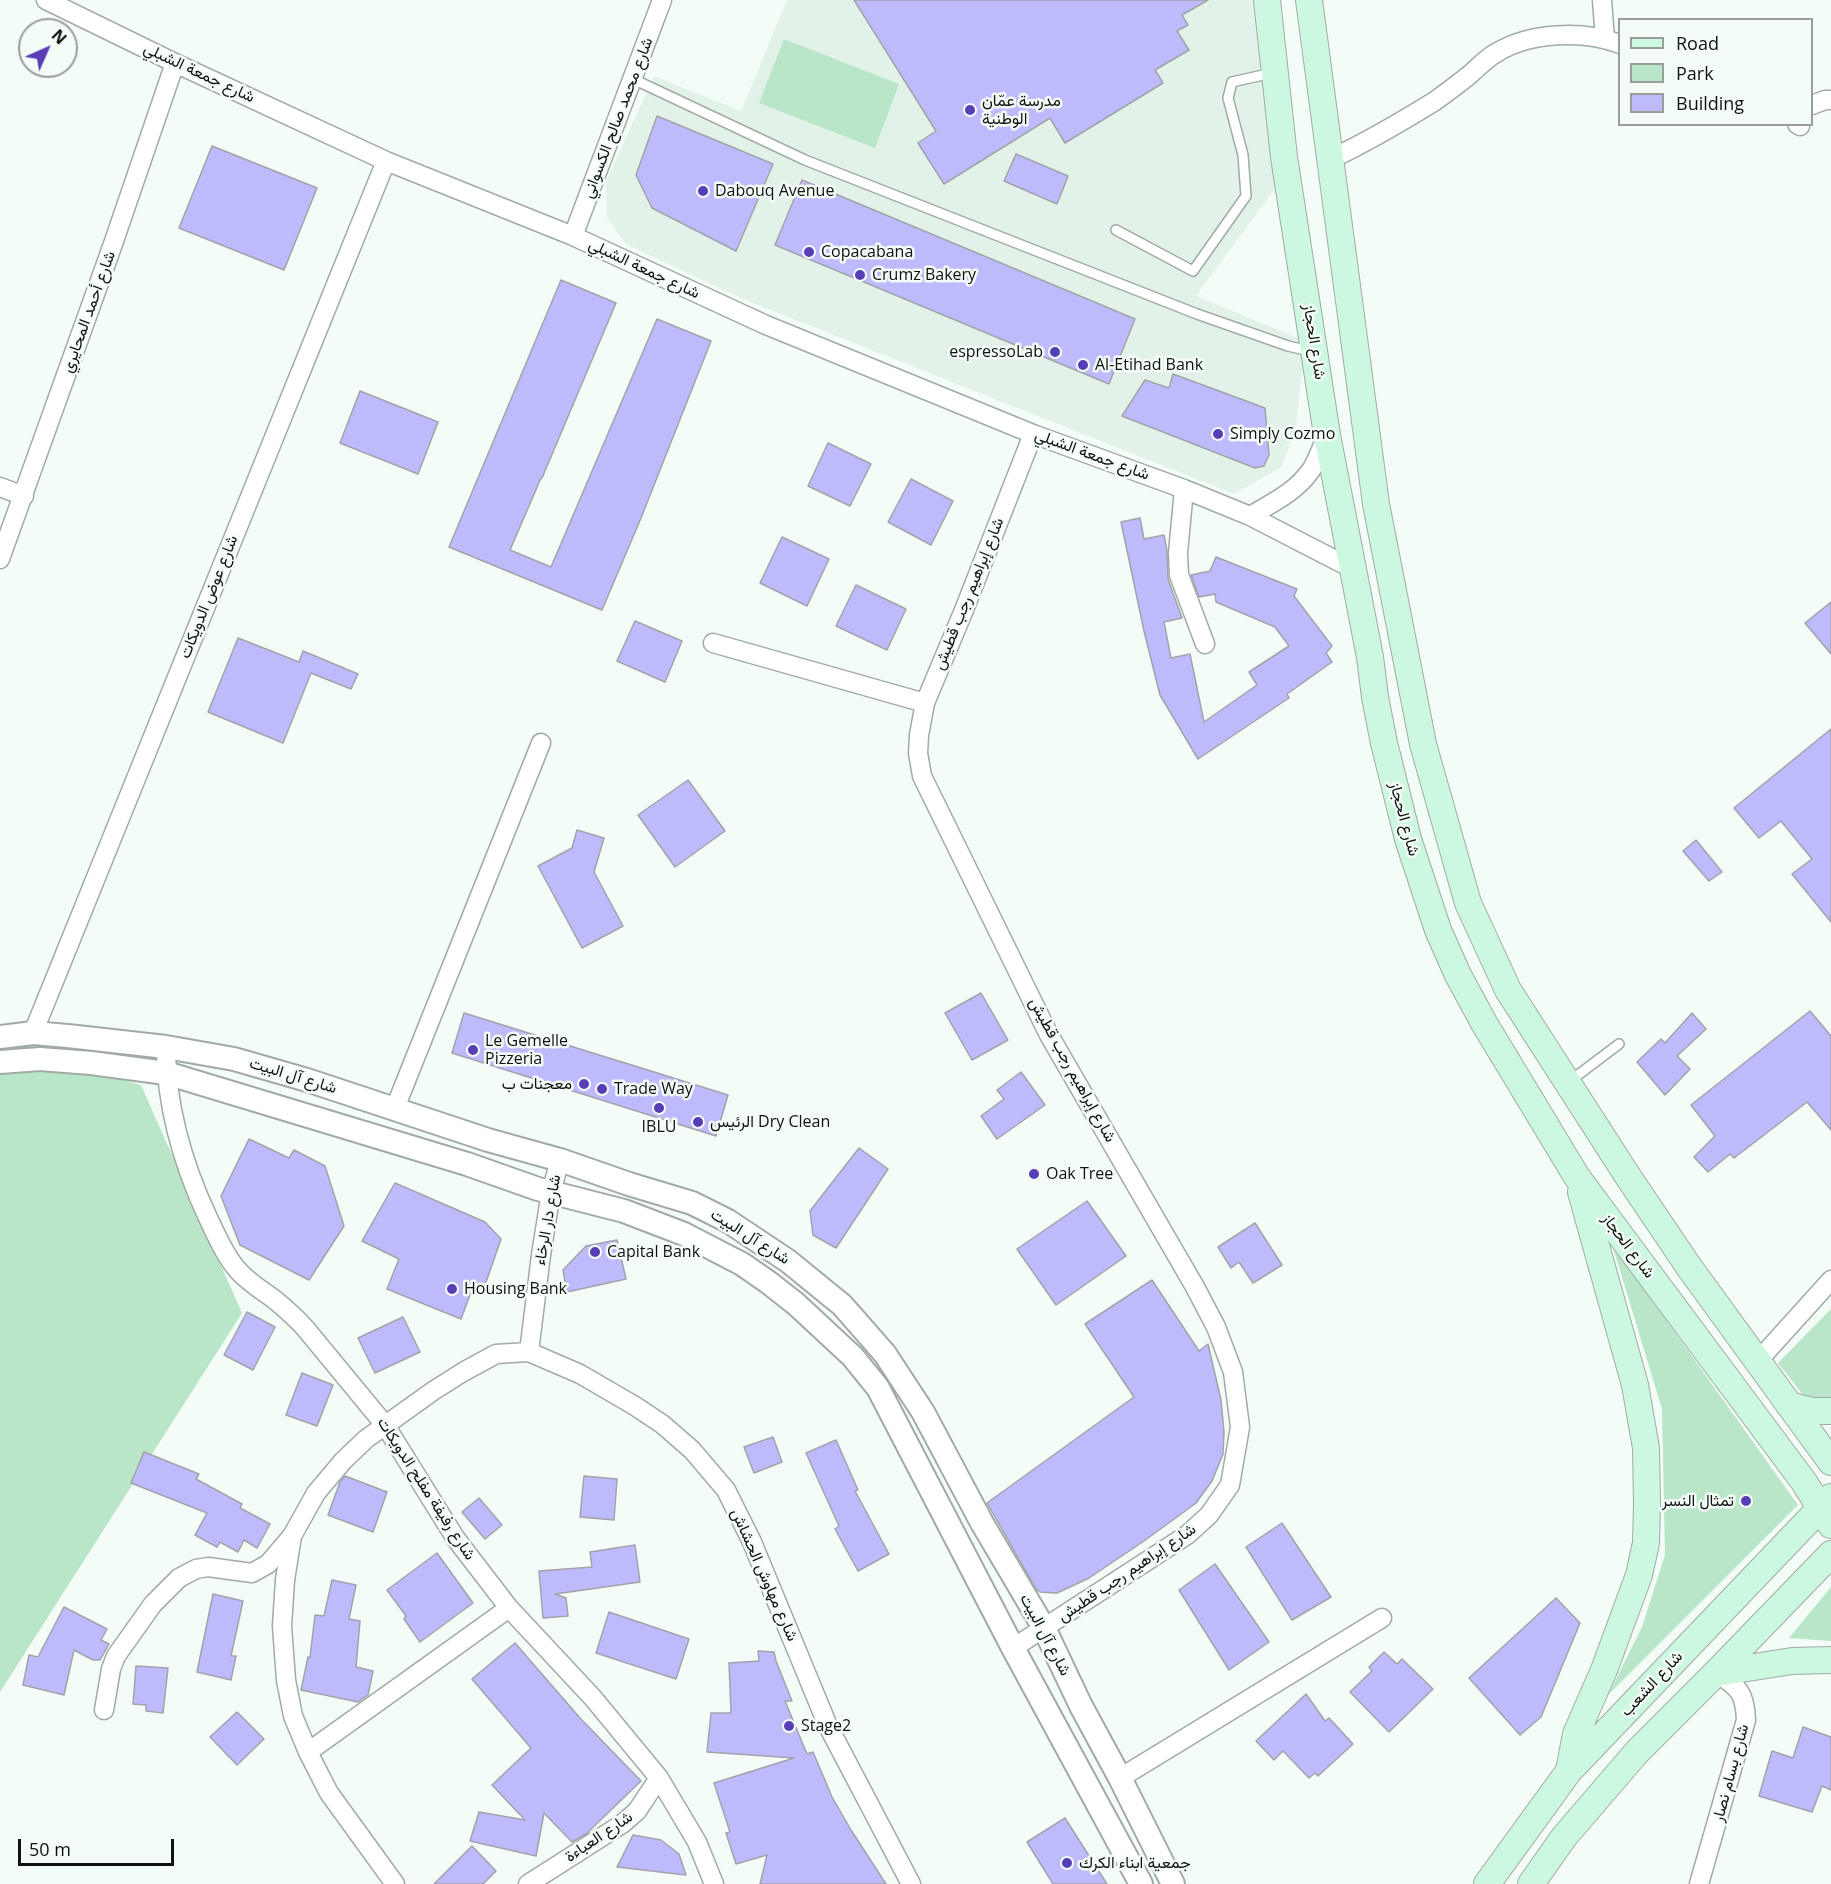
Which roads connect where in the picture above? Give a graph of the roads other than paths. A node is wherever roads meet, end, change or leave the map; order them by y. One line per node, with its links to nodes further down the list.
1 (46, 0): 7 (street, شارع جمعة الشبلي)
2 (662, 0): 9 (street, شارع محمد صالح الكسواني)
3 (1267, 0): 8 (main road, شارع الحجاز)
4 (1309, 0): 12 (main road)
5 (1602, 0): 6 (street)
6 (1612, 42): 12 (street)
7 (175, 63): 13 (street, شارع جمعة الشبلي); 21 (street, شارع أحمد المحايري)
8 (1274, 72): 14 (lane); 16 (main road, شارع الحجاز)
9 (633, 79): 15 (street, شارع محمد صالح الكسواني); 16 (lane)
10 (1831, 100): 11 (street)
11 (1813, 105)
12 (1331, 159): 35 (main road)
13 (386, 161): 15 (street, شارع جمعة الشبلي); 29 (street, شارع عوض الدويكات)
14 (1116, 230)
15 (573, 236): 17 (street, شارع جمعة الشبلي)
16 (1316, 352): 18 (main road, شارع الحجاز)
17 (1033, 434): 20 (street, شارع جمعة الشبلي); 27 (street, شارع إبراهيم رجب قطيش)
18 (1327, 435): 22 (street); 24 (main road, شارع الحجاز)
19 (0, 487): 21 (street)
20 (1184, 489): 22 (street, شارع جمعة الشبلي); 26 (street)
21 (24, 496): 23 (street, شارع أحمد المحايري)
22 (1250, 516): 24 (street, شارع جمعة الشبلي)
23 (0, 559)
24 (1353, 569): 38 (main road, شارع الحجاز)
25 (713, 642): 27 (street)
26 (1205, 644)
27 (925, 703): 52 (street, شارع إبراهيم رجب قطيش)
28 (541, 743): 36 (street)
29 (33, 1033): 30 (street, شارع آل البيت); 32 (street, شارع آل البيت)
30 (0, 1037)
31 (1619, 1044): 35 (lane)
32 (166, 1047): 34 (street, شارع رفيفة مفلح الدويكات); 36 (street, شارع آل البيت)
33 (0, 1062): 34 (street, شارع آل البيت)
34 (166, 1073): 39 (street, شارع آل البيت); 45 (street, شارع رفيفة مفلح الدويكات)
35 (1568, 1083): 42 (main road)
36 (395, 1108): 37 (street, شارع آل البيت)
37 (560, 1160): 39 (street, شارع دار الرخاء); 52 (street, شارع آل البيت)
38 (1577, 1177): 47 (main road, شارع الحجاز); 58 (main road)
39 (551, 1192): 41 (street, شارع دار الرخاء); 53 (street, شارع آل البيت)
40 (1831, 1280): 42 (street)
41 (529, 1352): 45 (street, شارع مهاوش الحشاش); 64 (street, شارع مهاوش الحشاش)
42 (1757, 1362): 43 (main road)
43 (1789, 1405): 44 (main road); 46 (main road)
44 (1831, 1411)
45 (385, 1425): 48 (street, شارع مهاوش الحشاش); 50 (street, شارع رفيفة مفلح الدويكات)
46 (1831, 1462)
47 (1828, 1510): 58 (main road, شارع الشعب)
48 (292, 1536): 56 (street); 57 (street, شارع مهاوش الحشاش)
49 (1831, 1554): 55 (main road)
50 (509, 1608): 57 (street); 59 (street, شارع رفيفة مفلح الدويكات)
51 (1382, 1618): 60 (street)
52 (1044, 1628): 53 (street, شارع إبراهيم رجب قطيش); 60 (street, شارع آل البيت)
53 (1013, 1648): 65 (street, شارع آل البيت)
54 (1831, 1660): 55 (main road)
55 (1716, 1673): 68 (main road); 69 (street, شارع بسام نصار)
56 (104, 1710)
57 (308, 1752): 61 (street, شارع مهاوش الحشاش)
58 (1569, 1771): 67 (main road, شارع الشعب)
59 (658, 1778): 62 (street, شارع العباءة); 63 (street, شارع رفيفة مفلح الدويكات)
60 (1120, 1778): 66 (street, شارع آل البيت)
61 (395, 1884)
62 (528, 1884)
63 (714, 1884)
64 (911, 1884)
65 (1141, 1884)
66 (1173, 1884)
67 (1487, 1884)
68 (1531, 1884)
69 (1699, 1884)

